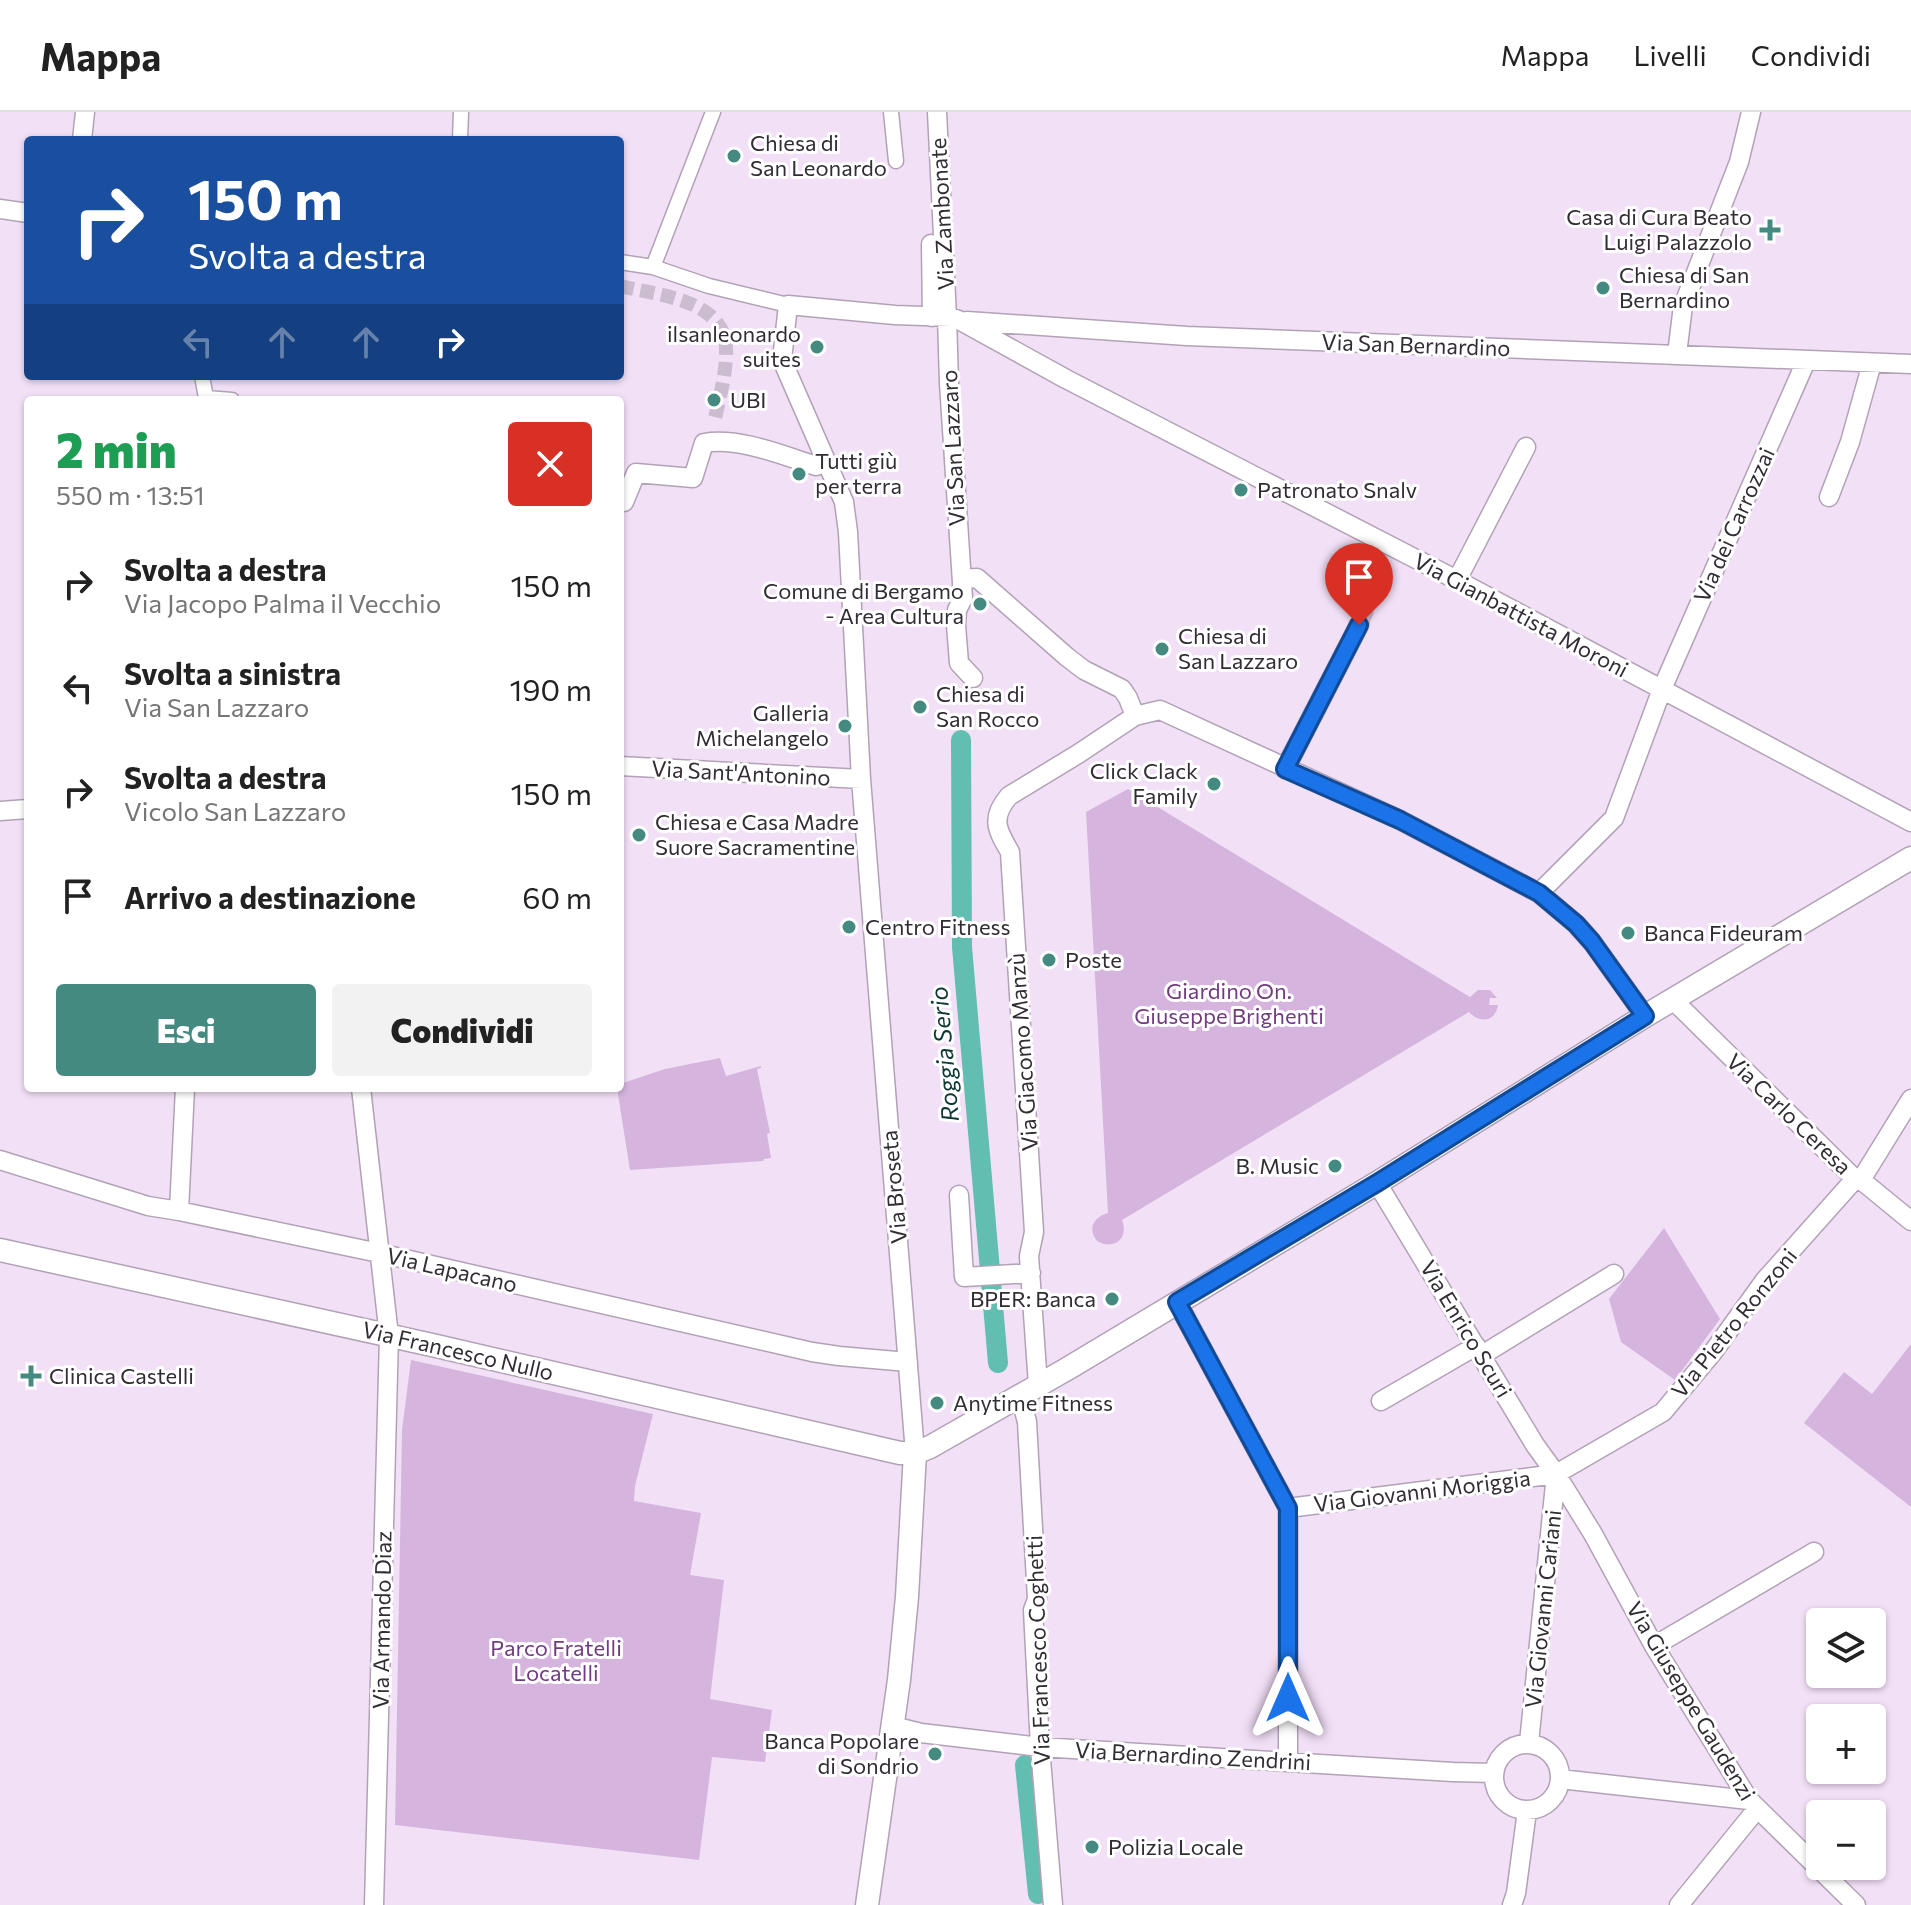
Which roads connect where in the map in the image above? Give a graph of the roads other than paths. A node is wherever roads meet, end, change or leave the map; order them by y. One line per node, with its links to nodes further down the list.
1 (85, 112): 8 (street)
2 (461, 112): 9 (street)
3 (713, 112): 14 (street)
4 (891, 112): 10 (street, Via Zambonate)
5 (928, 112): 16 (street, Via Zambonate)
6 (937, 112): 16 (street, Via Zambonate)
7 (1751, 112): 17 (street)
8 (82, 136)
9 (460, 136)
10 (896, 161)
11 (0, 209): 12 (street)
12 (24, 212)
13 (624, 263): 14 (street)
14 (653, 267): 15 (street)
15 (788, 305): 16 (street, Via San Bernardino); 22 (street, Via Broseta)
16 (947, 318): 17 (street, Via San Bernardino); 25 (street, Via Gianbattista Moroni); 27 (street, Via San Lazzaro)
17 (1677, 354): 18 (street, Via San Bernardino)
18 (1806, 361): 19 (street, Via San Bernardino); 31 (street, Via dei Carrozzai)
19 (1872, 363): 20 (street, Via San Bernardino); 23 (street)
20 (1911, 364)
21 (1526, 447): 28 (street)
22 (828, 465): 24 (street); 35 (street, Via Broseta)
23 (1829, 497)
24 (624, 502)
25 (1394, 548): 26 (street); 28 (street, Via Gianbattista Moroni)
26 (1385, 566)
27 (962, 579): 30 (street, Via San Lazzaro); 32 (street)
28 (1457, 580): 31 (street, Via Gianbattista Moroni)
29 (1359, 625): 34 (street)
30 (973, 678)
31 (1662, 689): 38 (street, Via Gianbattista Moroni); 40 (street)
32 (1135, 716): 34 (street); 54 (street, Via Giacomo Manzù)
33 (624, 766): 35 (street, Via Sant'Antonino)
34 (1285, 769): 40 (street)
35 (861, 779): 59 (street, Via Broseta)
36 (24, 809): 37 (street)
37 (0, 811)
38 (1911, 822)
39 (1911, 858): 41 (street)
40 (1539, 893): 42 (street)
41 (1673, 1000): 42 (street); 47 (street, Via Carlo Ceresa)
42 (1645, 1016): 48 (street)
43 (185, 1092): 50 (street)
44 (361, 1092): 53 (street, Via Armando Diaz)
45 (1911, 1099): 47 (street, Via Pietro Ronzoni)
46 (0, 1160): 50 (street, Via Lapacano)
47 (1858, 1179): 51 (street, Via Carlo Ceresa); 63 (street, Via Pietro Ronzoni)
48 (1377, 1183): 56 (street); 58 (street, Via Enrico Scuri)
49 (959, 1195): 54 (street)
50 (179, 1211): 53 (street, Via Lapacano)
51 (1911, 1221)
52 (0, 1250): 57 (street, Via Francesco Nullo)
53 (379, 1253): 57 (street, Via Armando Diaz); 59 (street, Via Lapacano)
54 (1031, 1273): 60 (street, Via Giacomo Manzù)
55 (1614, 1274): 58 (street)
56 (1177, 1302): 60 (street); 64 (street)
57 (389, 1336): 62 (street, Via Francesco Nullo); 75 (street, Via Armando Diaz)
58 (1479, 1350): 61 (street); 63 (street, Via Enrico Scuri)
59 (908, 1362): 62 (street, Via Broseta)
60 (1029, 1390): 62 (street); 69 (street, Via Francesco Coghetti)
61 (1381, 1401)
62 (915, 1453): 67 (street, Via Broseta)
63 (1556, 1474): 64 (street, Via Giovanni Moriggia); 66 (street, Via Giuseppe Gaudenzi); 68 (street, Via Giovanni Cariani)
64 (1288, 1508): 70 (street)
65 (1814, 1552): 66 (street)
66 (1654, 1646): 73 (street, Via Giuseppe Gaudenzi)
67 (893, 1726): 69 (street, Via Bernardino Zendrini); 76 (street, Via Broseta)
68 (1529, 1743): 71 (street); 72 (street)
69 (1040, 1747): 70 (street, Via Bernardino Zendrini); 77 (street, Via Francesco Coghetti)
70 (1288, 1761): 71 (street, Via Bernardino Zendrini)
71 (1493, 1773): 74 (street)
72 (1560, 1779): 73 (street); 74 (street)
73 (1753, 1804): 79 (street); 80 (street, Via Giuseppe Gaudenzi)
74 (1527, 1811): 78 (street)
75 (374, 1905)
76 (867, 1905)
77 (1053, 1905)
78 (1512, 1905)
79 (1679, 1905)
80 (1856, 1905)

